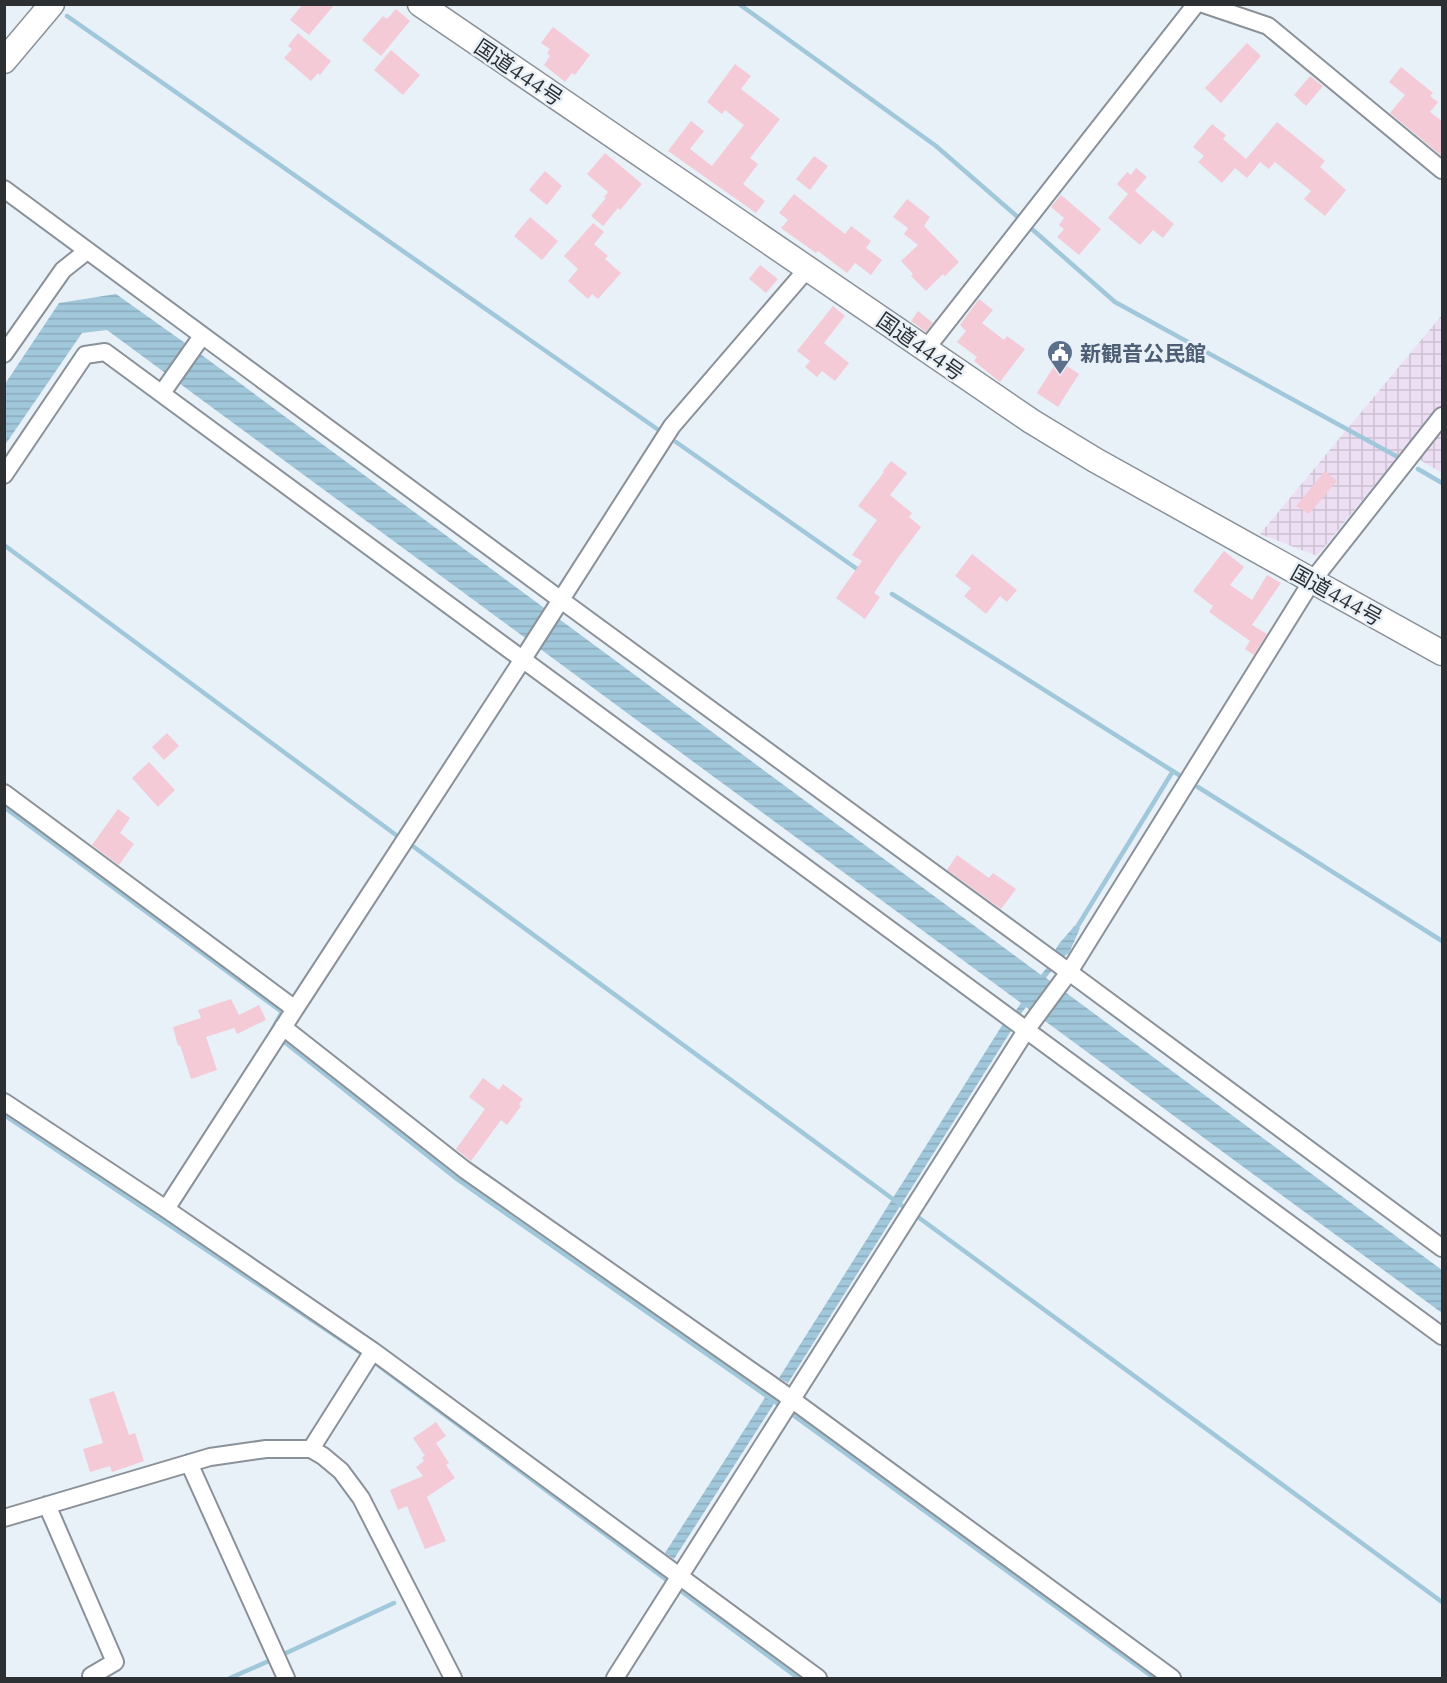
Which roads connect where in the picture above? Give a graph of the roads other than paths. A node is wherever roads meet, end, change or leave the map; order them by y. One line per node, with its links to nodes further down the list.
1 (52, 4): 5 (highway)
2 (420, 4): 9 (highway, 国道444号)
3 (1196, 4): 11 (street)
4 (1203, 4): 6 (street)
5 (4, 61)
6 (1443, 170)
7 (4, 189): 8 (street)
8 (87, 251): 10 (street); 12 (street)
9 (808, 268): 11 (highway, 国道444号); 17 (street)
10 (202, 336): 13 (street); 17 (street)
11 (925, 350): 16 (highway, 国道444号)
12 (4, 354)
13 (162, 393): 15 (street); 19 (street)
14 (1443, 416): 16 (street)
15 (4, 475)
16 (1312, 581): 18 (highway, 国道444号); 21 (street)
17 (558, 605): 19 (street); 21 (street)
18 (1443, 652)
19 (526, 655): 22 (street); 23 (street)
20 (4, 792): 22 (street)
21 (1060, 969): 23 (street); 27 (street)
22 (295, 1009): 24 (street)
23 (1022, 1022): 28 (street); 30 (street)
24 (283, 1027): 26 (street); 30 (street)
25 (4, 1102): 26 (street)
26 (166, 1209): 29 (street)
27 (1443, 1248)
28 (1443, 1336)
29 (373, 1351): 31 (street); 35 (street)
30 (783, 1394): 35 (street); 41 (street)
31 (311, 1449): 32 (street); 38 (street)
32 (189, 1463): 33 (street); 37 (street)
33 (47, 1505): 34 (street); 36 (street)
34 (4, 1518)
35 (680, 1576): 39 (street); 40 (street)
36 (92, 1678)
37 (286, 1678)
38 (453, 1678)
39 (615, 1678)
40 (818, 1678)
41 (1172, 1678)

